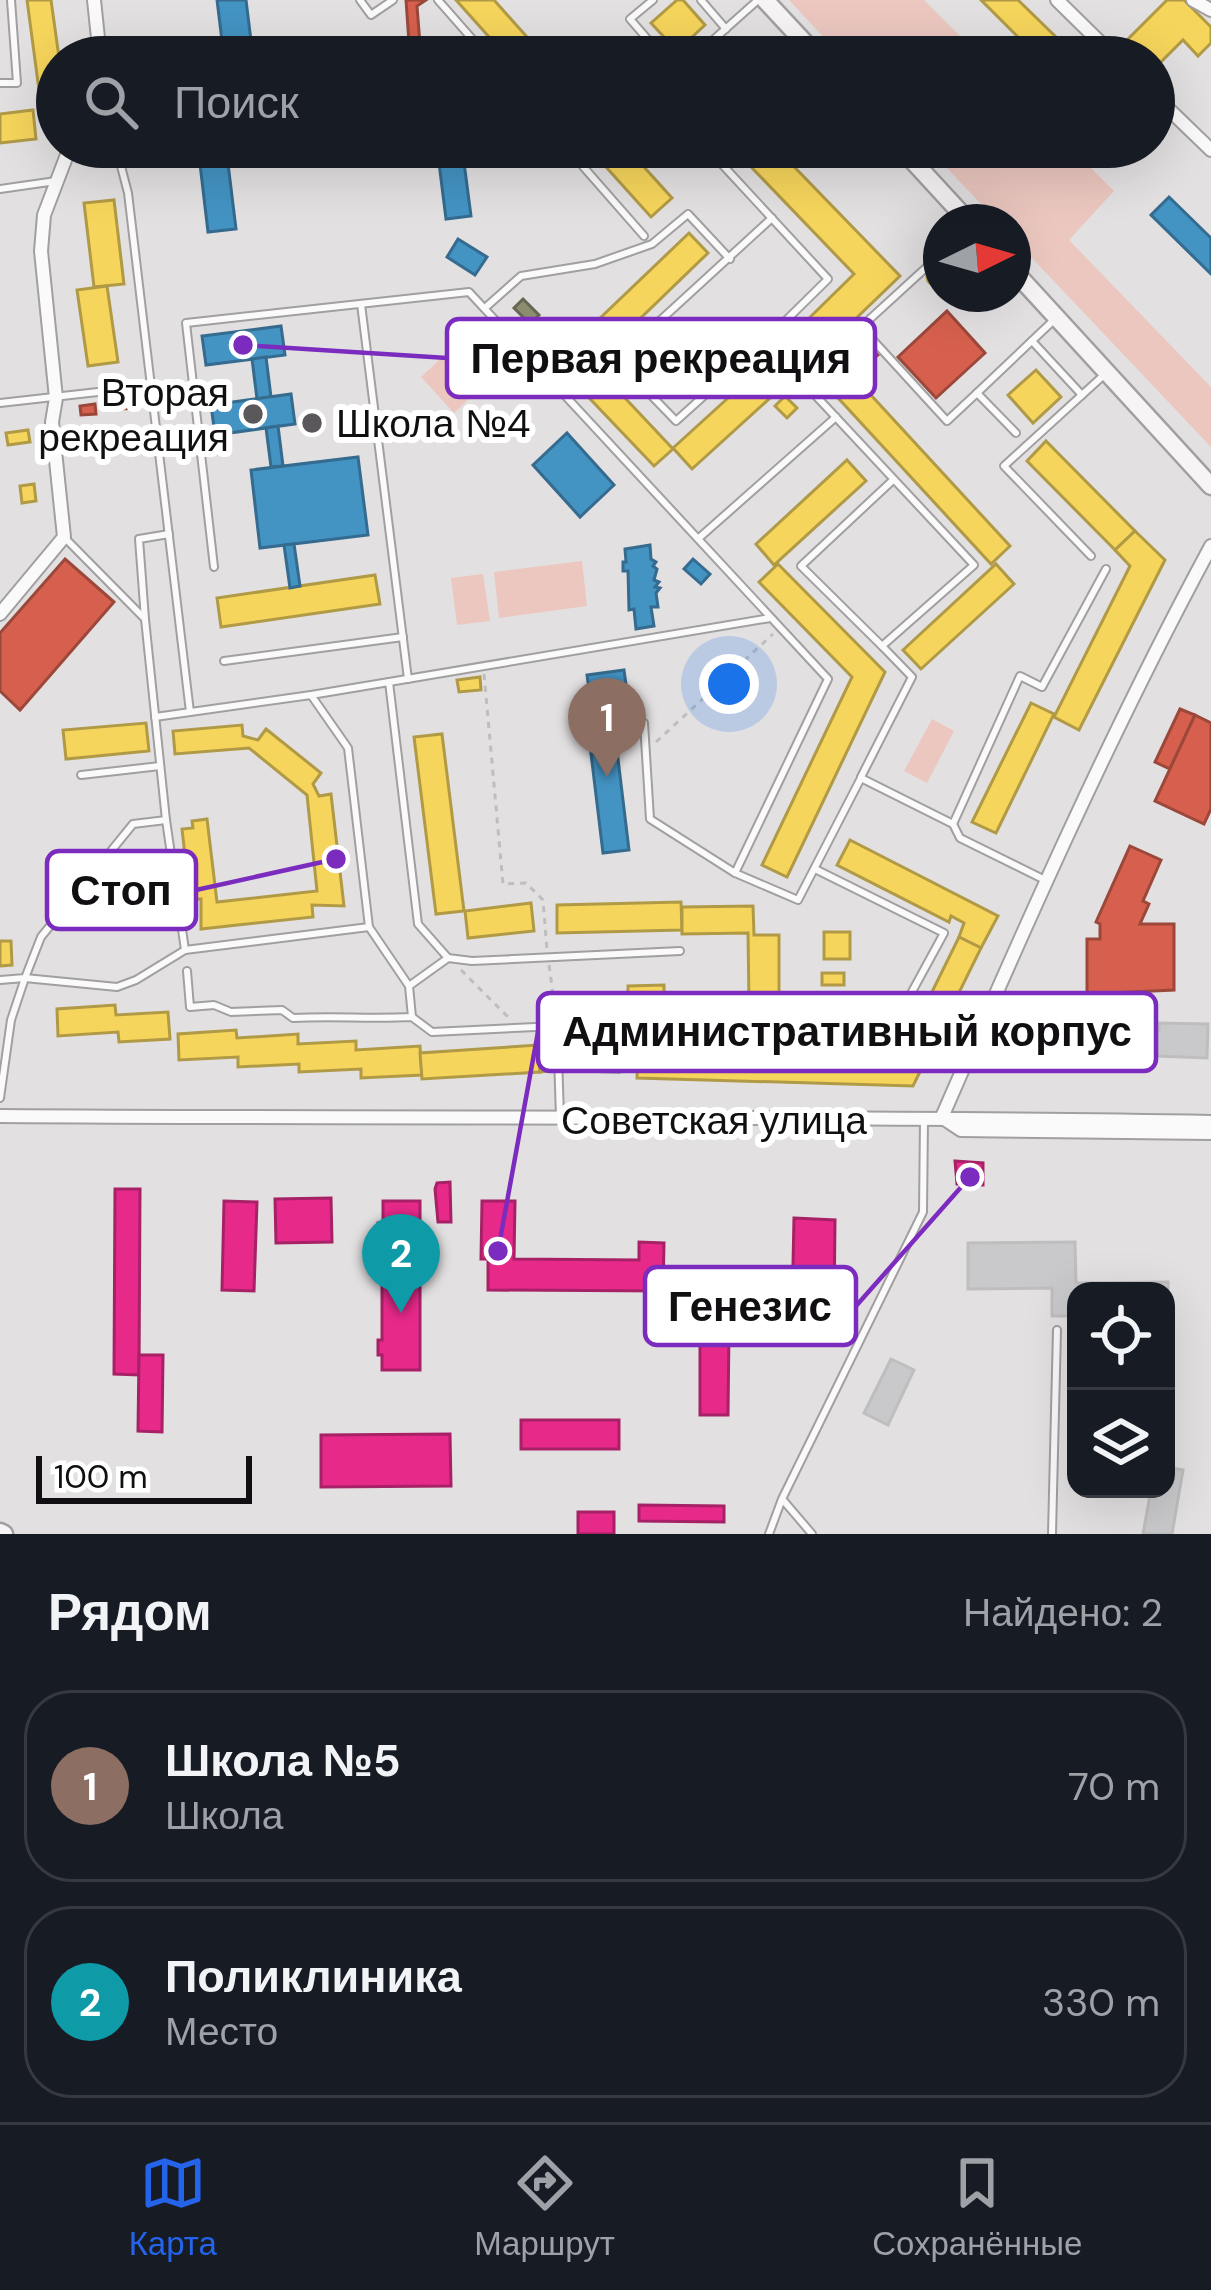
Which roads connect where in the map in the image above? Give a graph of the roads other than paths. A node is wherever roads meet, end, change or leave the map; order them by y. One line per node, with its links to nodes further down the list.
1 (11, 0): 19 (lane)
2 (94, 0): 13 (street)
3 (360, 0): 4 (lane)
4 (393, 0)
5 (438, 0): 14 (lane)
6 (653, 0): 15 (lane)
7 (701, 0): 12 (lane)
8 (762, 0): 12 (lane); 17 (main road)
9 (1057, 0): 18 (street)
10 (1193, 0): 11 (street)
11 (1211, 10)
12 (726, 28): 16 (lane)
13 (98, 36)
14 (470, 36)
15 (645, 36)
16 (717, 36)
17 (797, 36)
18 (1094, 36)
19 (0, 83)
20 (1175, 115): 21 (street)
21 (1211, 150)
22 (62, 168): 27 (street)
23 (121, 168): 43 (lane)
24 (584, 168): 31 (lane)
25 (726, 168): 30 (lane)
26 (919, 168): 29 (main road)
27 (57, 181): 28 (lane); 46 (street)
28 (0, 188)
29 (952, 204)
30 (772, 218): 32 (lane); 39 (lane)
31 (644, 236)
32 (730, 259): 36 (lane); 39 (lane)
33 (923, 270): 38 (lane)
34 (1031, 289): 37 (main road)
35 (362, 304): 36 (lane); 57 (lane); 62 (lane)
36 (485, 308): 54 (lane)
37 (1057, 317): 40 (lane); 41 (main road)
38 (861, 327): 42 (lane); 44 (lane)
39 (766, 340): 42 (lane)
40 (1032, 341): 44 (lane); 45 (lane)
41 (1107, 372): 45 (lane); 51 (main road)
42 (802, 380): 48 (lane)
43 (151, 386): 46 (lane); 52 (lane)
44 (977, 393): 49 (lane)
45 (1082, 395): 56 (lane)
46 (56, 398): 47 (lane); 53 (street)
47 (0, 403)
48 (836, 418): 50 (lane); 54 (lane)
49 (1016, 433)
50 (893, 480): 63 (lane); 63 (lane)
51 (1211, 486)
52 (169, 535): 61 (lane); 68 (lane)
53 (64, 537): 59 (street); 61 (lane)
54 (698, 539): 60 (lane)
55 (1211, 546): 78 (street)
56 (1091, 556)
57 (214, 567)
58 (1106, 568): 75 (lane)
59 (0, 614)
60 (771, 618): 65 (lane); 77 (lane)
61 (146, 619): 69 (lane)
62 (403, 637): 64 (lane); 65 (lane)
63 (882, 646): 73 (lane)
64 (224, 661)
65 (408, 679): 66 (lane)
66 (388, 682): 67 (lane); 82 (lane)
67 (311, 695): 68 (lane); 79 (lane)
68 (190, 712): 69 (lane)
69 (155, 716): 71 (lane)
70 (644, 723): 77 (lane)
71 (160, 766): 72 (lane); 74 (lane)
72 (80, 775)
73 (861, 778): 75 (lane); 76 (lane)
74 (166, 820): 80 (lane); 84 (lane)
75 (953, 824): 78 (lane)
76 (814, 869): 77 (lane); 90 (lane)
77 (735, 872)
78 (1045, 880): 93 (street)
79 (369, 927): 80 (lane); 86 (lane)
80 (185, 950): 84 (lane)
81 (680, 951): 82 (lane)
82 (448, 958): 86 (lane)
83 (187, 970): 88 (lane)
84 (25, 978): 85 (lane); 91 (lane)
85 (0, 980)
86 (409, 986): 88 (lane)
87 (620, 1009): 89 (lane)
88 (412, 1017): 89 (lane)
89 (557, 1026): 95 (lane)
90 (631, 1035)
91 (0, 1098)
92 (0, 1116): 95 (street, Советская улица)
93 (942, 1118): 94 (street, Советская улица); 96 (street, Советская улица); 97 (street)
94 (924, 1119): 95 (street, Советская улица); 99 (lane)
95 (560, 1120)
96 (1211, 1122)
97 (1211, 1133)
98 (1057, 1330): 102 (lane)
99 (782, 1498): 100 (lane); 101 (lane)
100 (769, 1534)
101 (812, 1534)
102 (1052, 1534)

